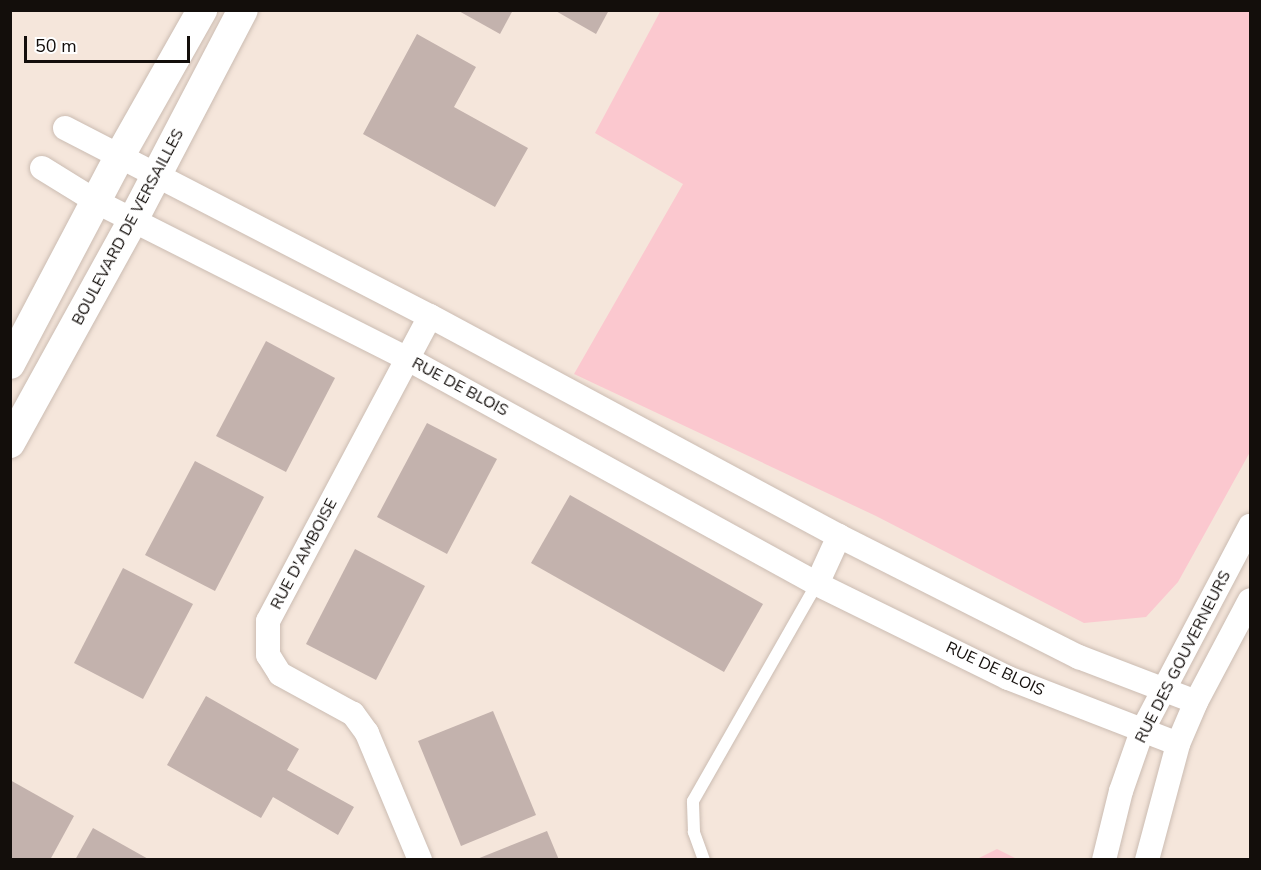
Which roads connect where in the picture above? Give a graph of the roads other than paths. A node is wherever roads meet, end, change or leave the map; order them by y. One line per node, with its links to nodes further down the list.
1 (202, 10): 4 (street)
2 (243, 10): 6 (street, BOULEVARD DE VERSAILLES)
3 (65, 128): 4 (street)
4 (119, 157): 6 (street); 7 (street)
5 (42, 168): 7 (street, RUE DE BLOIS)
6 (156, 175): 8 (street, BOULEVARD DE VERSAILLES); 9 (street)
7 (97, 202): 8 (street, RUE DE BLOIS); 11 (street)
8 (133, 220): 10 (street, RUE DE BLOIS); 12 (street, BOULEVARD DE VERSAILLES)
9 (430, 316): 10 (street, RUE D'AMBOISE); 14 (street)
10 (408, 359): 15 (street, RUE DE BLOIS); 21 (street, RUE D'AMBOISE)
11 (10, 364)
12 (10, 443)
13 (1251, 526): 17 (street, RUE DES GOUVERNEURS)
14 (839, 536): 15 (street); 17 (street)
15 (817, 584): 19 (street, RUE DE BLOIS); 22 (lane)
16 (1251, 600): 18 (street, RUE DES GOUVERNEURS)
17 (1163, 688): 18 (street); 19 (street, RUE DES GOUVERNEURS)
18 (1196, 702): 20 (street, RUE DES GOUVERNEURS)
19 (1142, 731): 20 (street, RUE DE BLOIS); 23 (street, RUE DES GOUVERNEURS)
20 (1178, 744): 24 (street, RUE DES GOUVERNEURS)
21 (420, 860)
22 (704, 860)
23 (1104, 860)
24 (1148, 860)

